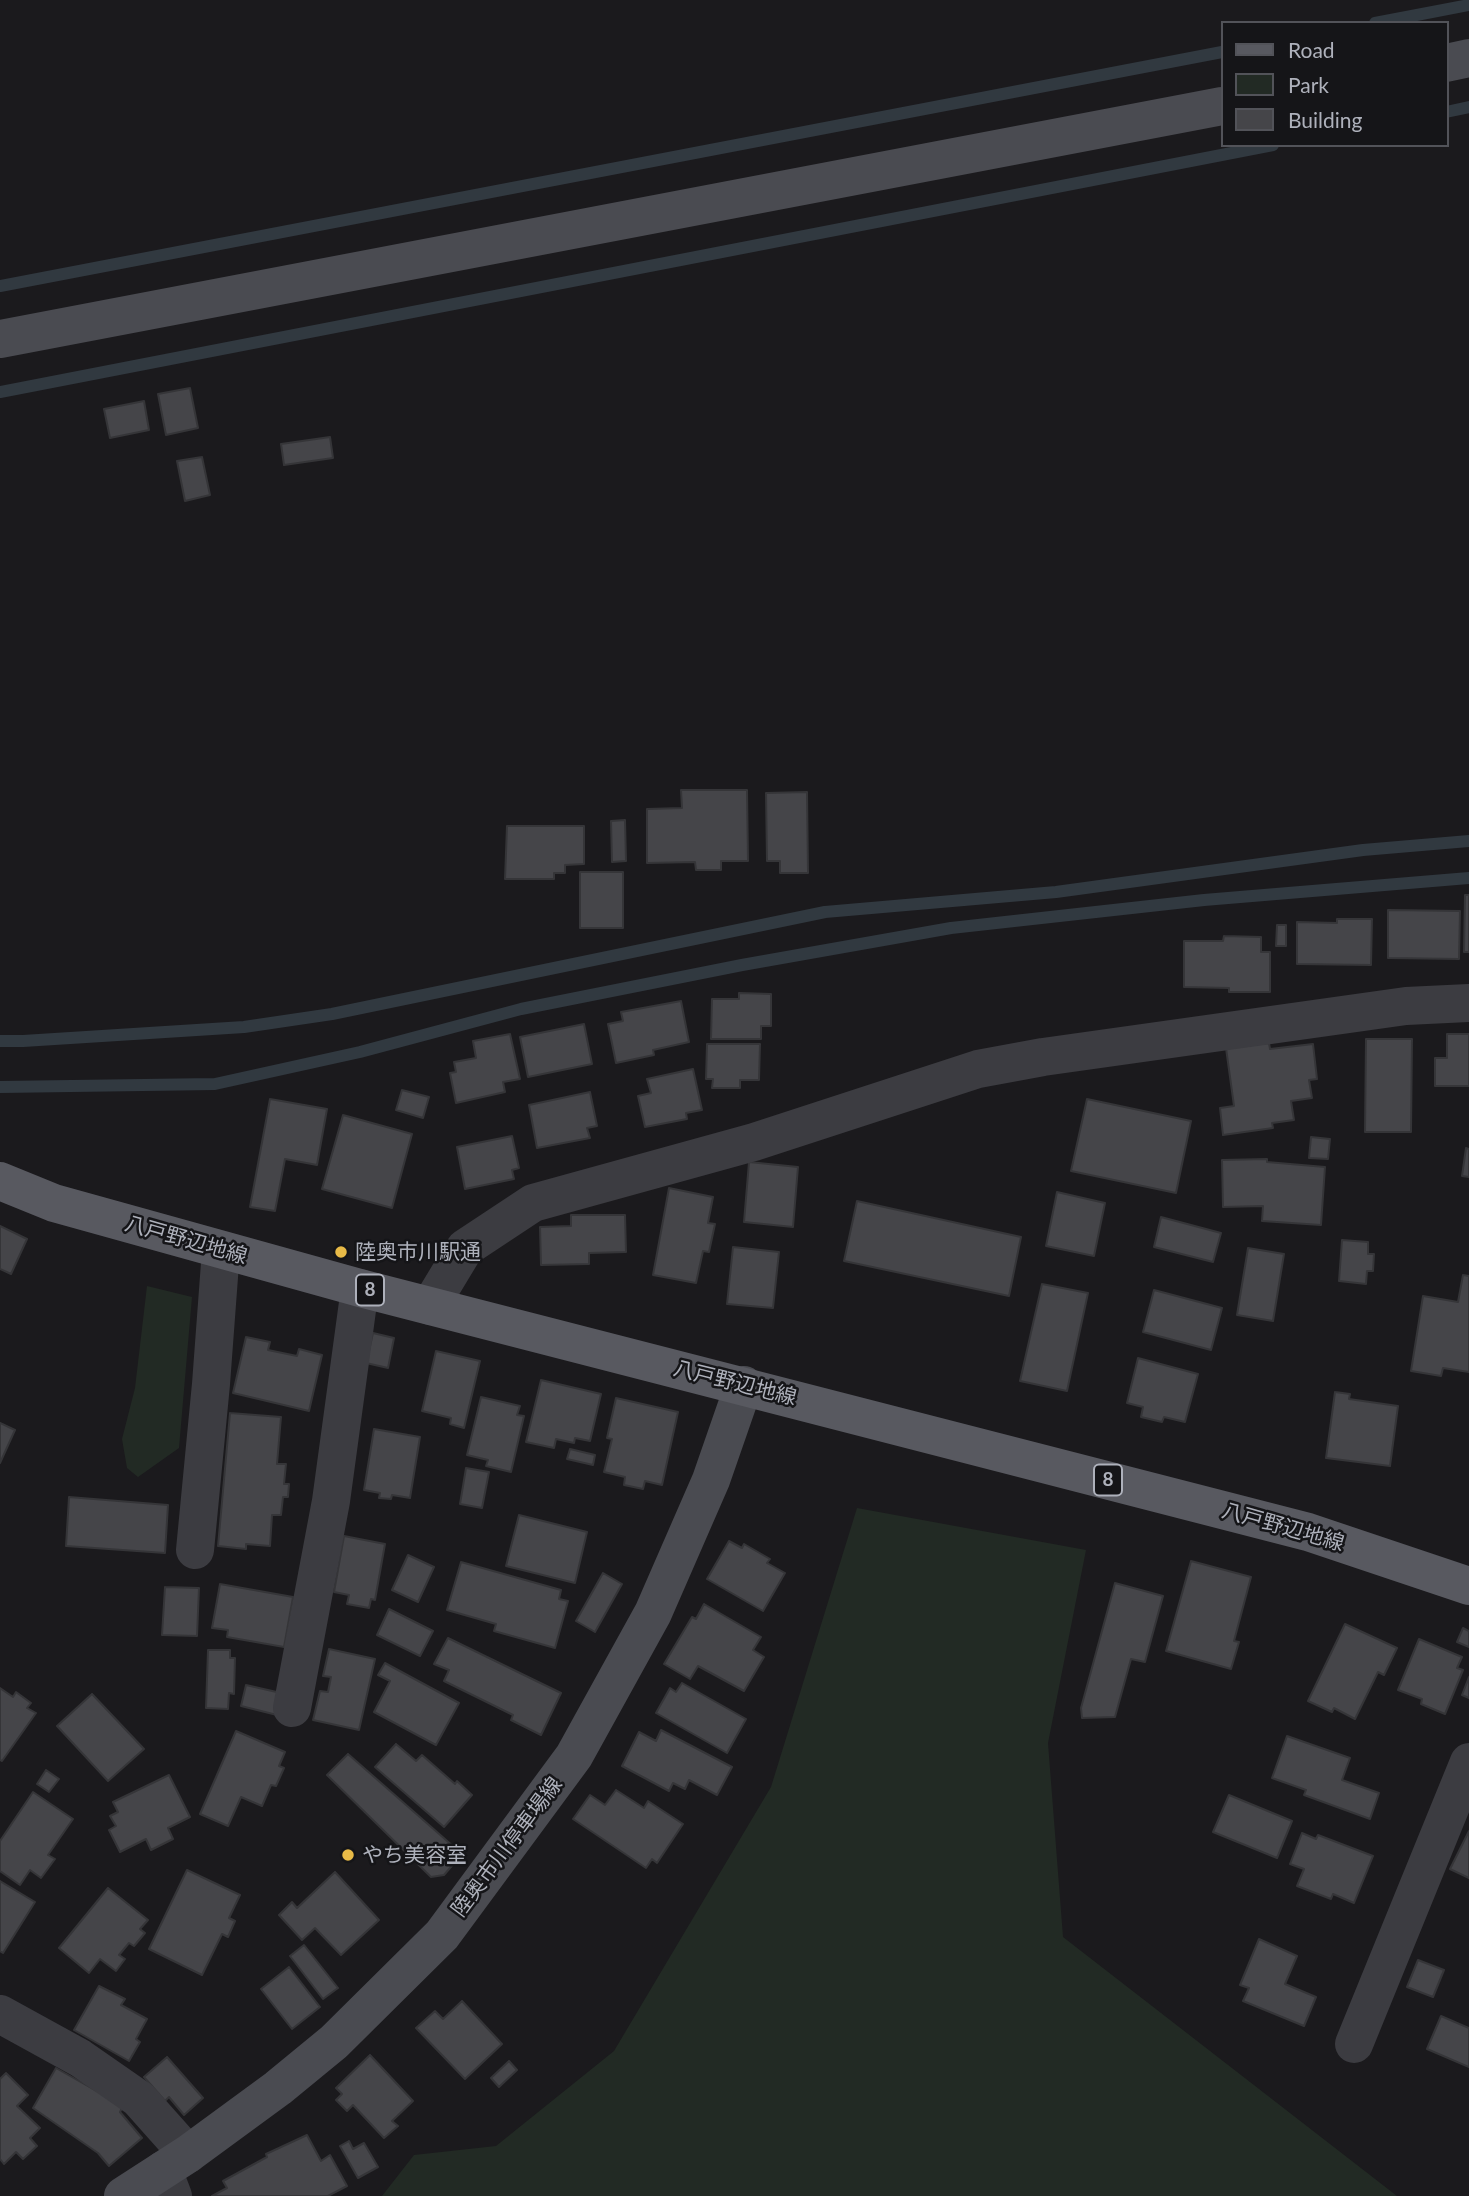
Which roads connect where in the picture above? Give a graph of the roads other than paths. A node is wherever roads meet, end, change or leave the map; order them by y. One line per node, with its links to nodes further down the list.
1 (1469, 58): 2 (street)
2 (1448, 63)
3 (1220, 106): 4 (street)
4 (0, 339)
5 (1469, 1003): 9 (street)
6 (0, 1181): 7 (main road, 八戸野辺地線 / 8)
7 (221, 1250): 8 (main road, 八戸野辺地線 / 8); 11 (street)
8 (360, 1288): 9 (main road, 八戸野辺地線 / 8); 13 (street)
9 (430, 1306): 10 (main road, 八戸野辺地線 / 8)
10 (744, 1385): 12 (main road, 八戸野辺地線 / 8); 17 (street, 陸奥市川停車場線)
11 (195, 1550)
12 (1469, 1586)
13 (292, 1708)
14 (1469, 1762): 16 (street)
15 (0, 2014): 17 (street)
16 (1354, 2044)
17 (174, 2173): 18 (street, 陸奥市川停車場線)
18 (123, 2196)

